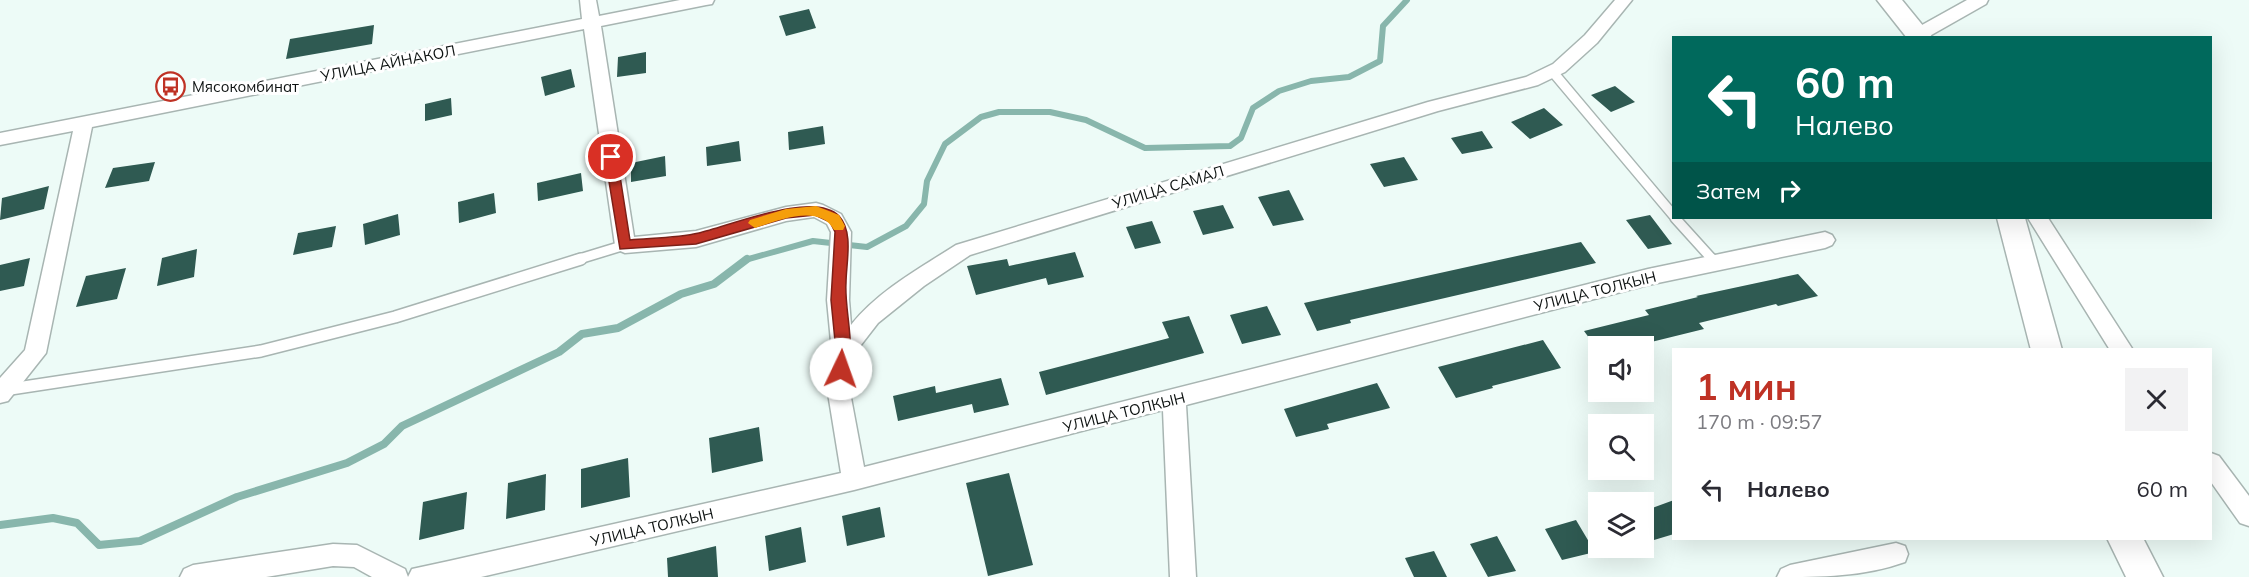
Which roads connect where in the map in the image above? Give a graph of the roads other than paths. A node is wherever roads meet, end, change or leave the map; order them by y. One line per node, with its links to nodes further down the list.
1 (588, 0): 6 (street)
2 (706, 0): 6 (street, УЛИЦА АЙНАКОЛ)
3 (1624, 0): 8 (street, УЛИЦА САМАЛ)
4 (1889, 0): 7 (main road)
5 (1980, 0): 7 (street)
6 (591, 24): 9 (street, УЛИЦА АЙНАКОЛ); 16 (street)
7 (1920, 36)
8 (1552, 71): 11 (lane); 20 (street, УЛИЦА САМАЛ)
9 (84, 123): 10 (street, УЛИЦА АЙНАКОЛ); 21 (street)
10 (0, 139)
11 (1672, 213)
12 (1677, 219): 17 (lane)
13 (2011, 219): 18 (main road)
14 (2039, 219): 19 (street)
15 (1825, 240): 17 (street, УЛИЦА ТОЛКЫН)
16 (624, 245): 20 (street); 21 (lane)
17 (1715, 263): 22 (street, УЛИЦА ТОЛКЫН)
18 (2046, 348)
19 (2121, 348)
20 (843, 351): 24 (street)
21 (2, 392)
22 (1174, 399): 24 (street, УЛИЦА ТОЛКЫН); 32 (street)
23 (2212, 464): 25 (street)
24 (855, 480): 31 (street, УЛИЦА ТОЛКЫН)
25 (2242, 498): 26 (street)
26 (2249, 515)
27 (2125, 540): 34 (main road)
28 (1896, 554): 33 (street)
29 (385, 574): 30 (street)
30 (193, 577)
31 (421, 577)
32 (1183, 577)
33 (1790, 577)
34 (2145, 577)

